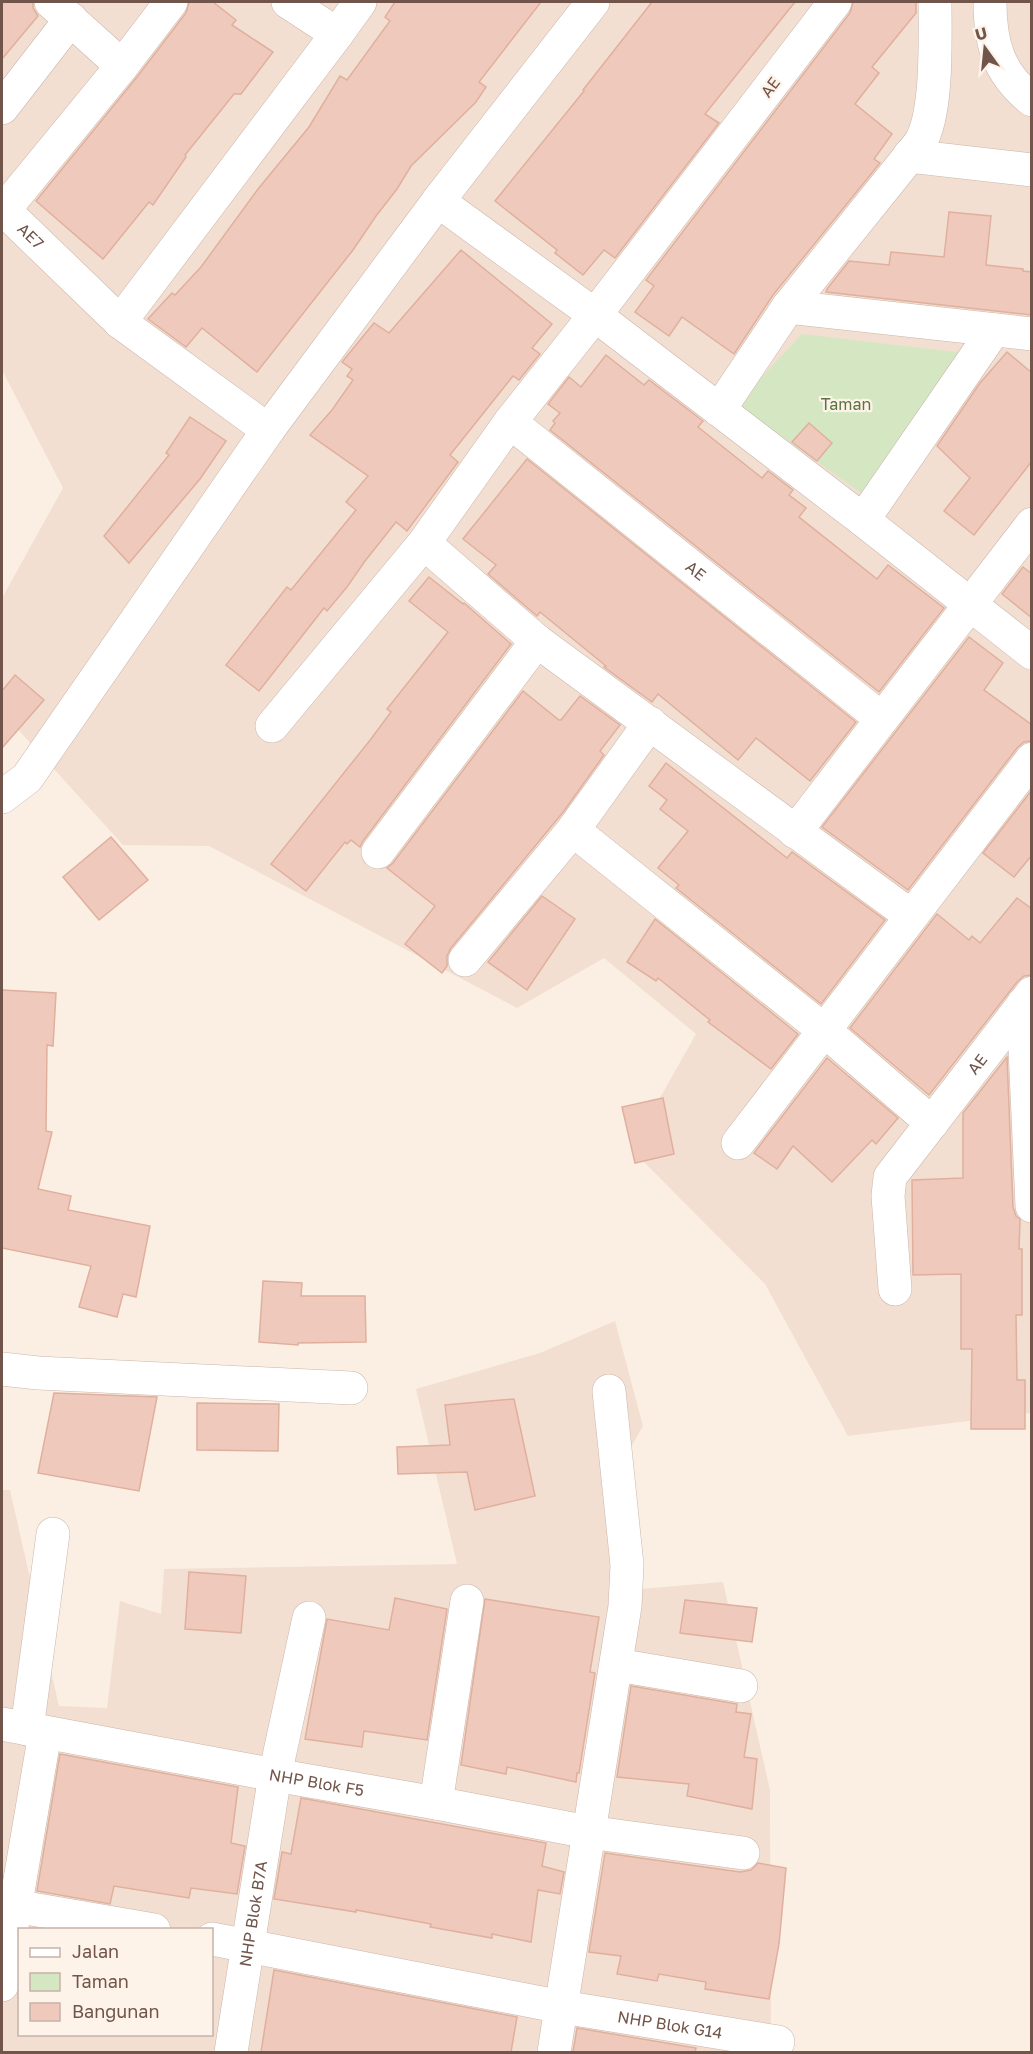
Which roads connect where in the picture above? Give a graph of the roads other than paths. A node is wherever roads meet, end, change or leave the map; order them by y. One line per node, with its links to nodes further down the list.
1 (171, 2): 10 (street, AE7)
2 (288, 2): 9 (street)
3 (360, 2): 9 (street)
4 (593, 2): 15 (street)
5 (835, 2): 18 (street, AE)
6 (935, 2): 13 (street)
7 (990, 2): 11 (street)
8 (61, 10): 10 (street); 12 (street)
9 (337, 34): 19 (street)
10 (122, 66): 16 (street, AE7)
11 (1032, 100)
12 (2, 108)
13 (909, 156): 14 (street); 17 (street)
14 (1032, 170)
15 (438, 201): 18 (street); 24 (street)
16 (3, 209): 19 (street, AE7)
17 (788, 307): 20 (street); 22 (street)
18 (595, 315): 22 (street); 23 (street, AE)
19 (120, 322): 24 (street, AE7)
20 (994, 330): 21 (street); 25 (street)
21 (1032, 334)
22 (718, 410): 25 (street)
23 (510, 422): 27 (street, AE); 31 (street, AE)
24 (268, 429): 35 (street)
25 (863, 520): 28 (street)
26 (1032, 524): 28 (street)
27 (424, 543): 29 (street); 33 (street, AE)
28 (970, 606): 30 (street); 31 (street)
29 (537, 641): 32 (street); 38 (street)
30 (1032, 653)
31 (882, 719): 37 (street)
32 (650, 723): 36 (street); 37 (street)
33 (272, 726)
34 (1032, 759): 39 (street)
35 (2, 797)
36 (573, 830): 40 (street); 42 (street)
37 (795, 832): 39 (street)
38 (378, 852)
39 (911, 916): 42 (street)
40 (465, 960)
41 (1027, 999): 43 (street, AE); 45 (street, AE)
42 (825, 1031): 43 (street); 44 (street)
43 (932, 1123): 46 (street, AE)
44 (738, 1143)
45 (1032, 1206)
46 (895, 1289)
47 (2, 1369): 48 (street)
48 (351, 1388)
49 (609, 1391): 53 (street)
50 (53, 1534): 55 (street)
51 (467, 1600): 57 (street)
52 (309, 1618): 56 (street, NHP Blok B7A)
53 (617, 1665): 54 (street); 58 (street)
54 (741, 1686)
55 (24, 1729): 56 (street, NHP Blok F5); 60 (street)
56 (275, 1775): 57 (street, NHP Blok F5); 63 (street, NHP Blok B7A)
57 (436, 1803): 58 (street, NHP Blok F5)
58 (588, 1832): 59 (street, NHP Blok F5); 65 (street)
59 (743, 1853)
60 (14, 1906): 61 (street); 64 (street)
61 (148, 1928)
62 (213, 1939): 63 (street)
63 (247, 1945): 65 (street); 67 (street, NHP Blok B7A)
64 (2, 1984)
65 (562, 2007): 66 (street, NHP Blok G14); 68 (street)
66 (778, 2042)
67 (231, 2052)
68 (554, 2052)

